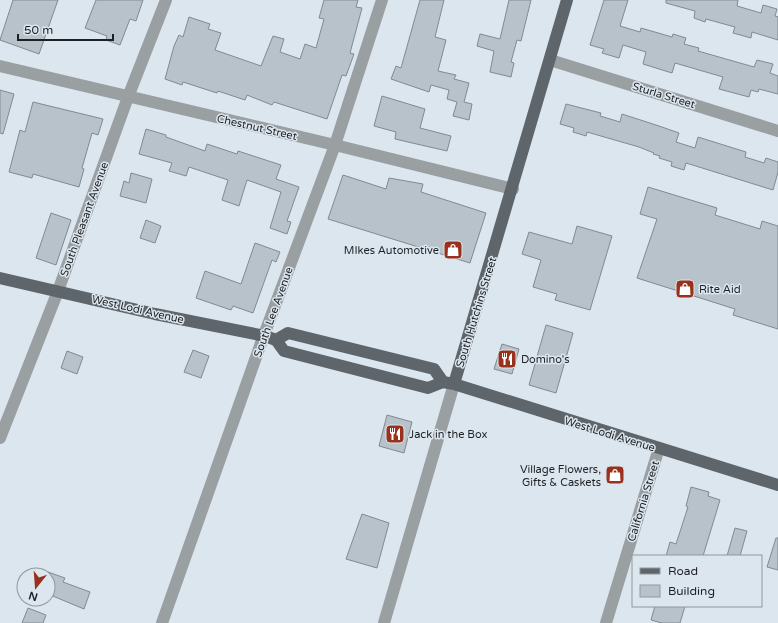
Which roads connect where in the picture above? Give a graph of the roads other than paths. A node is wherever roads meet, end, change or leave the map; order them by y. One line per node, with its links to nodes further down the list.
1 (166, 0): 6 (street, South Pleasant Avenue)
2 (382, 0): 8 (street, South Lee Avenue)
3 (567, 0): 4 (main road, South Hutchins Street)
4 (550, 60): 7 (street, Sturla Street); 9 (main road, South Hutchins Street)
5 (0, 66): 6 (street, Chestnut Street)
6 (128, 97): 8 (street, Chestnut Street); 11 (street, South Pleasant Avenue)
7 (778, 131)
8 (334, 145): 9 (street, Chestnut Street); 12 (street, South Lee Avenue)
9 (513, 189): 13 (main road, South Hutchins Street)
10 (0, 278): 11 (main road, West Lodi Avenue)
11 (58, 291): 12 (main road, West Lodi Avenue); 14 (street, South Pleasant Avenue)
12 (270, 338): 13 (main road, West Lodi Avenue); 13 (main road, West Lodi Avenue); 17 (street, South Lee Avenue)
13 (449, 383): 15 (main road, West Lodi Avenue); 18 (street, South Hutchins Street)
14 (0, 438)
15 (659, 448): 16 (main road, West Lodi Avenue); 19 (street, California Street)
16 (778, 484)
17 (162, 623)
18 (384, 623)
19 (606, 623)

